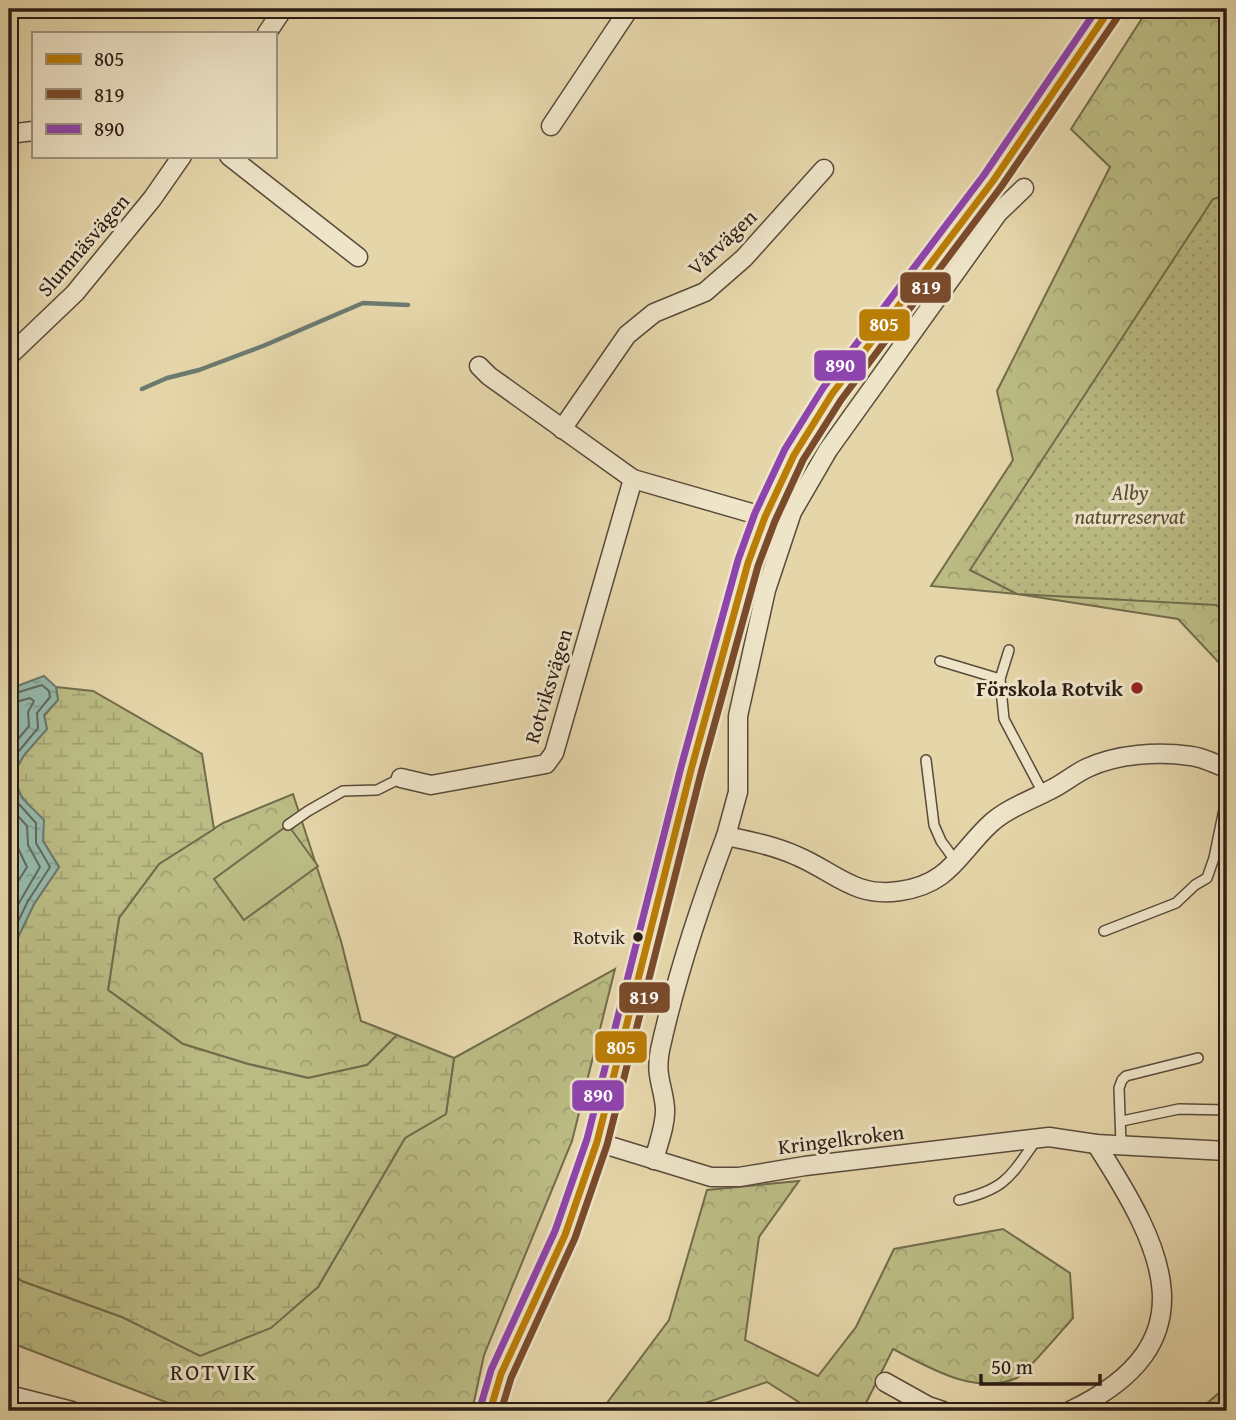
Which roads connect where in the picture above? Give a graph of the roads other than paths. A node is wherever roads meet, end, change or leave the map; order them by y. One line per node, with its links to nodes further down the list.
1 (283, 9): 4 (street)
2 (629, 9): 5 (street)
3 (1110, 9): 17 (main road)
4 (268, 32)
5 (551, 126)
6 (32, 131): 7 (street)
7 (9, 134)
8 (182, 158): 13 (street, Slumnäsvägen)
9 (232, 158): 12 (street)
10 (824, 169): 15 (street, Vårvägen)
11 (1024, 188): 27 (street)
12 (358, 257)
13 (9, 356)
14 (478, 366): 15 (street)
15 (562, 429): 16 (street)
16 (632, 479): 17 (street); 23 (street, Rotviksvägen)
17 (765, 517): 34 (main road)
18 (1009, 650): 20 (lane)
19 (940, 660): 20 (lane)
20 (1000, 679): 24 (lane)
21 (926, 760): 28 (lane)
22 (1224, 768): 24 (street)
23 (401, 778): 26 (lane)
24 (1043, 793): 28 (street)
25 (1227, 795): 29 (lane)
26 (288, 825)
27 (726, 836): 28 (street); 38 (street)
28 (957, 863)
29 (1104, 930)
30 (1198, 1058): 32 (lane)
31 (1227, 1110): 32 (lane)
32 (1122, 1121): 36 (lane)
33 (1038, 1138): 35 (street, Kringelkroken); 38 (street, Kringelkroken); 39 (lane)
34 (597, 1142): 38 (street, Kringelkroken); 44 (main road)
35 (1096, 1144): 36 (street, Kringelkroken); 46 (street)
36 (1122, 1144): 37 (street, Kringelkroken)
37 (1227, 1151)
38 (654, 1160)
39 (959, 1199)
40 (885, 1382): 45 (street)
41 (9, 1395): 42 (street)
42 (43, 1408): 43 (street)
43 (72, 1411)
44 (490, 1411)
45 (943, 1411)
46 (1070, 1411)

